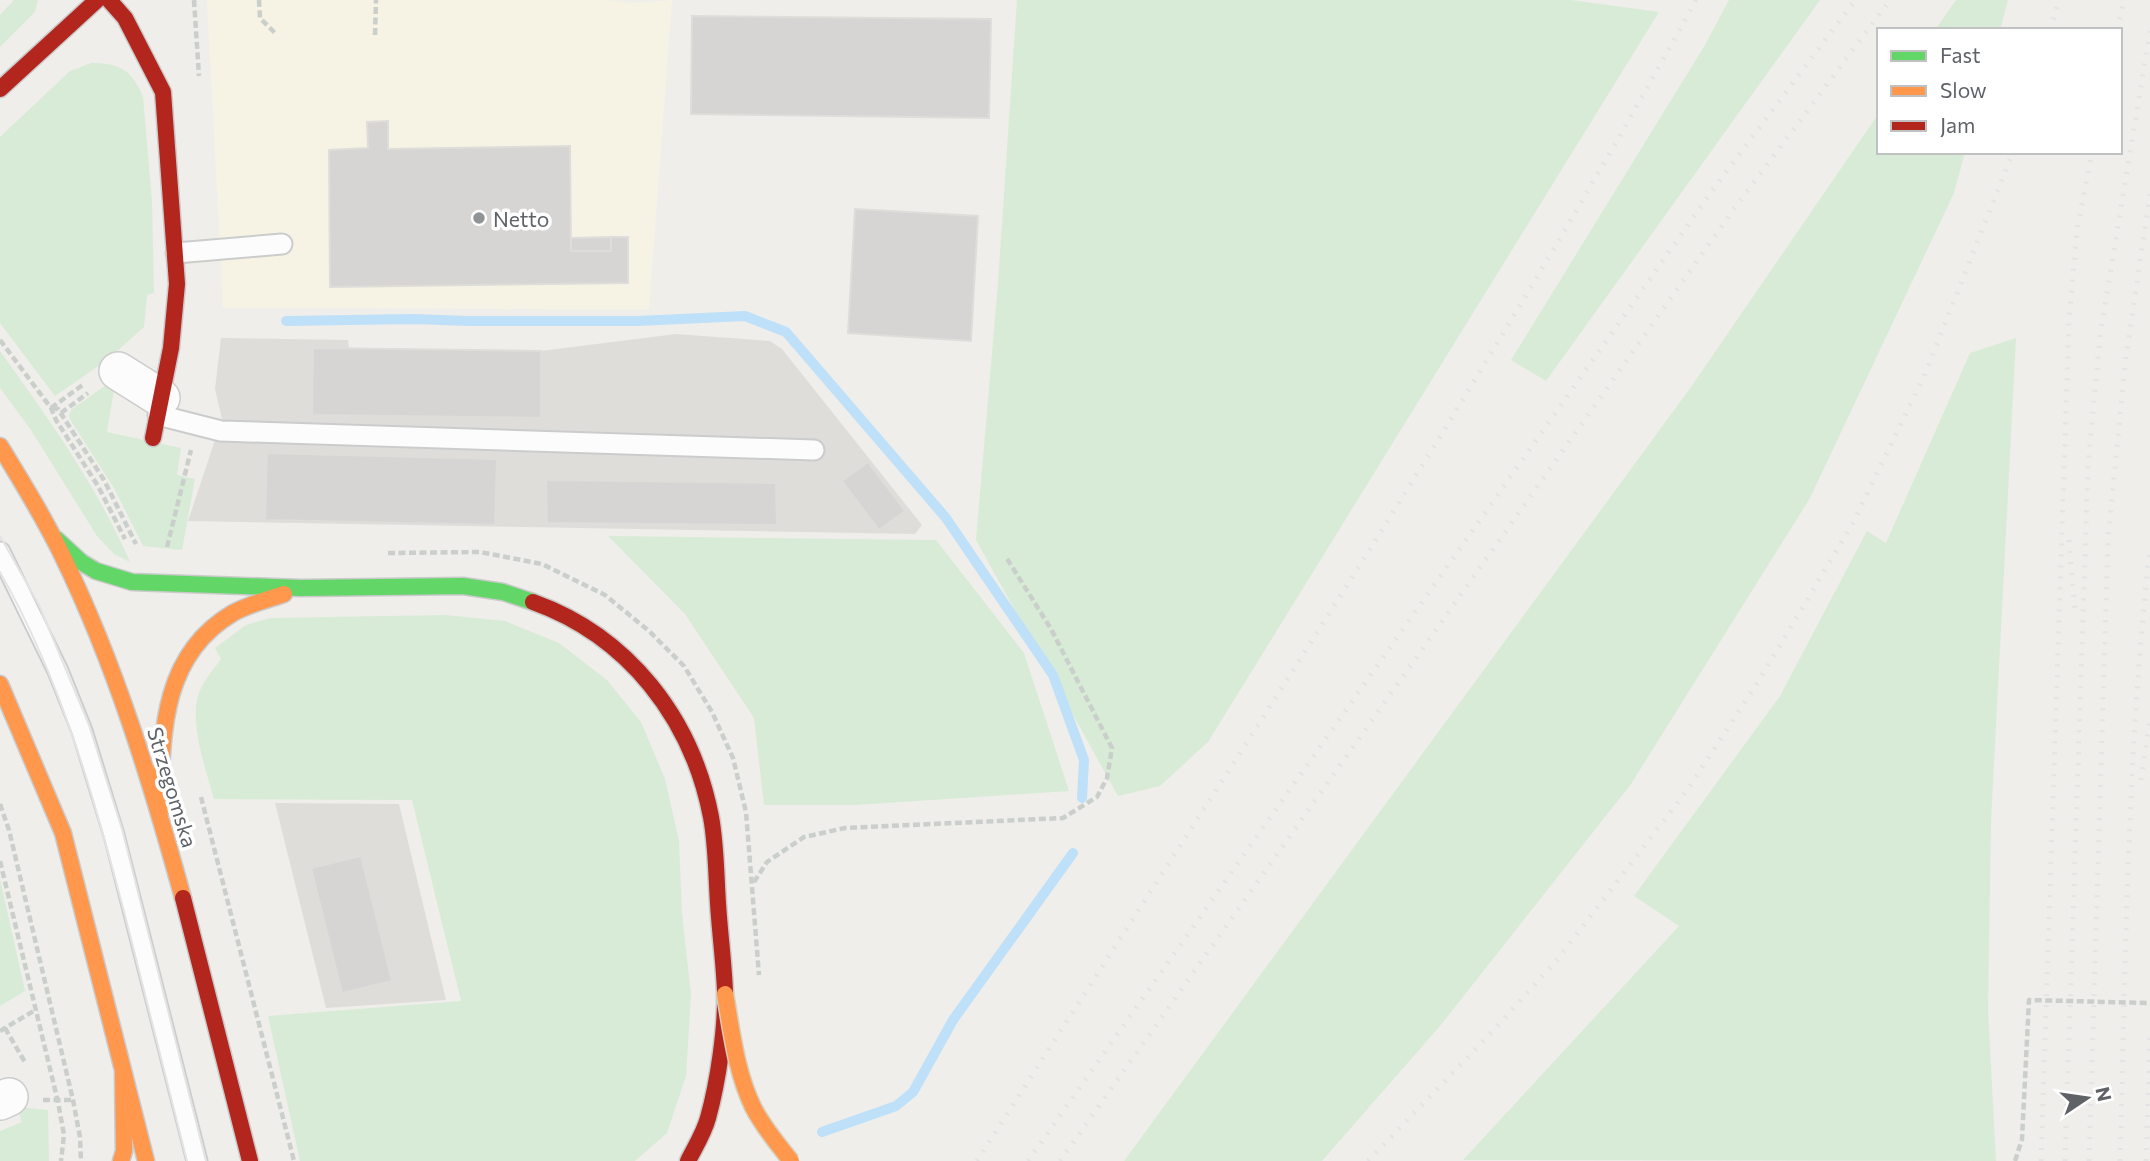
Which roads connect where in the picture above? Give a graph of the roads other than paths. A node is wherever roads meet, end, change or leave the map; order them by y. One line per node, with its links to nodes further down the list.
1 (97, 0): 3 (main road)
2 (109, 0): 5 (main road)
3 (0, 89)
4 (282, 244): 5 (lane)
5 (176, 253): 7 (main road)
6 (118, 371): 7 (street)
7 (159, 407): 8 (main road); 10 (lane)
8 (153, 438)
9 (0, 446): 11 (main road, Strzegomska)
10 (814, 450)
11 (56, 539): 13 (main road); 15 (main road, Strzegomska)
12 (0, 552): 20 (lane)
13 (301, 588): 15 (main road); 16 (main road)
14 (0, 684): 17 (main road)
15 (160, 811): 21 (main road, Strzegomska)
16 (725, 995): 22 (main road, bridge); 23 (main road, bridge)
17 (123, 1074): 18 (main road); 19 (main road)
18 (121, 1161)
19 (146, 1161)
20 (197, 1161)
21 (250, 1161)
22 (688, 1161)
23 (791, 1161)

